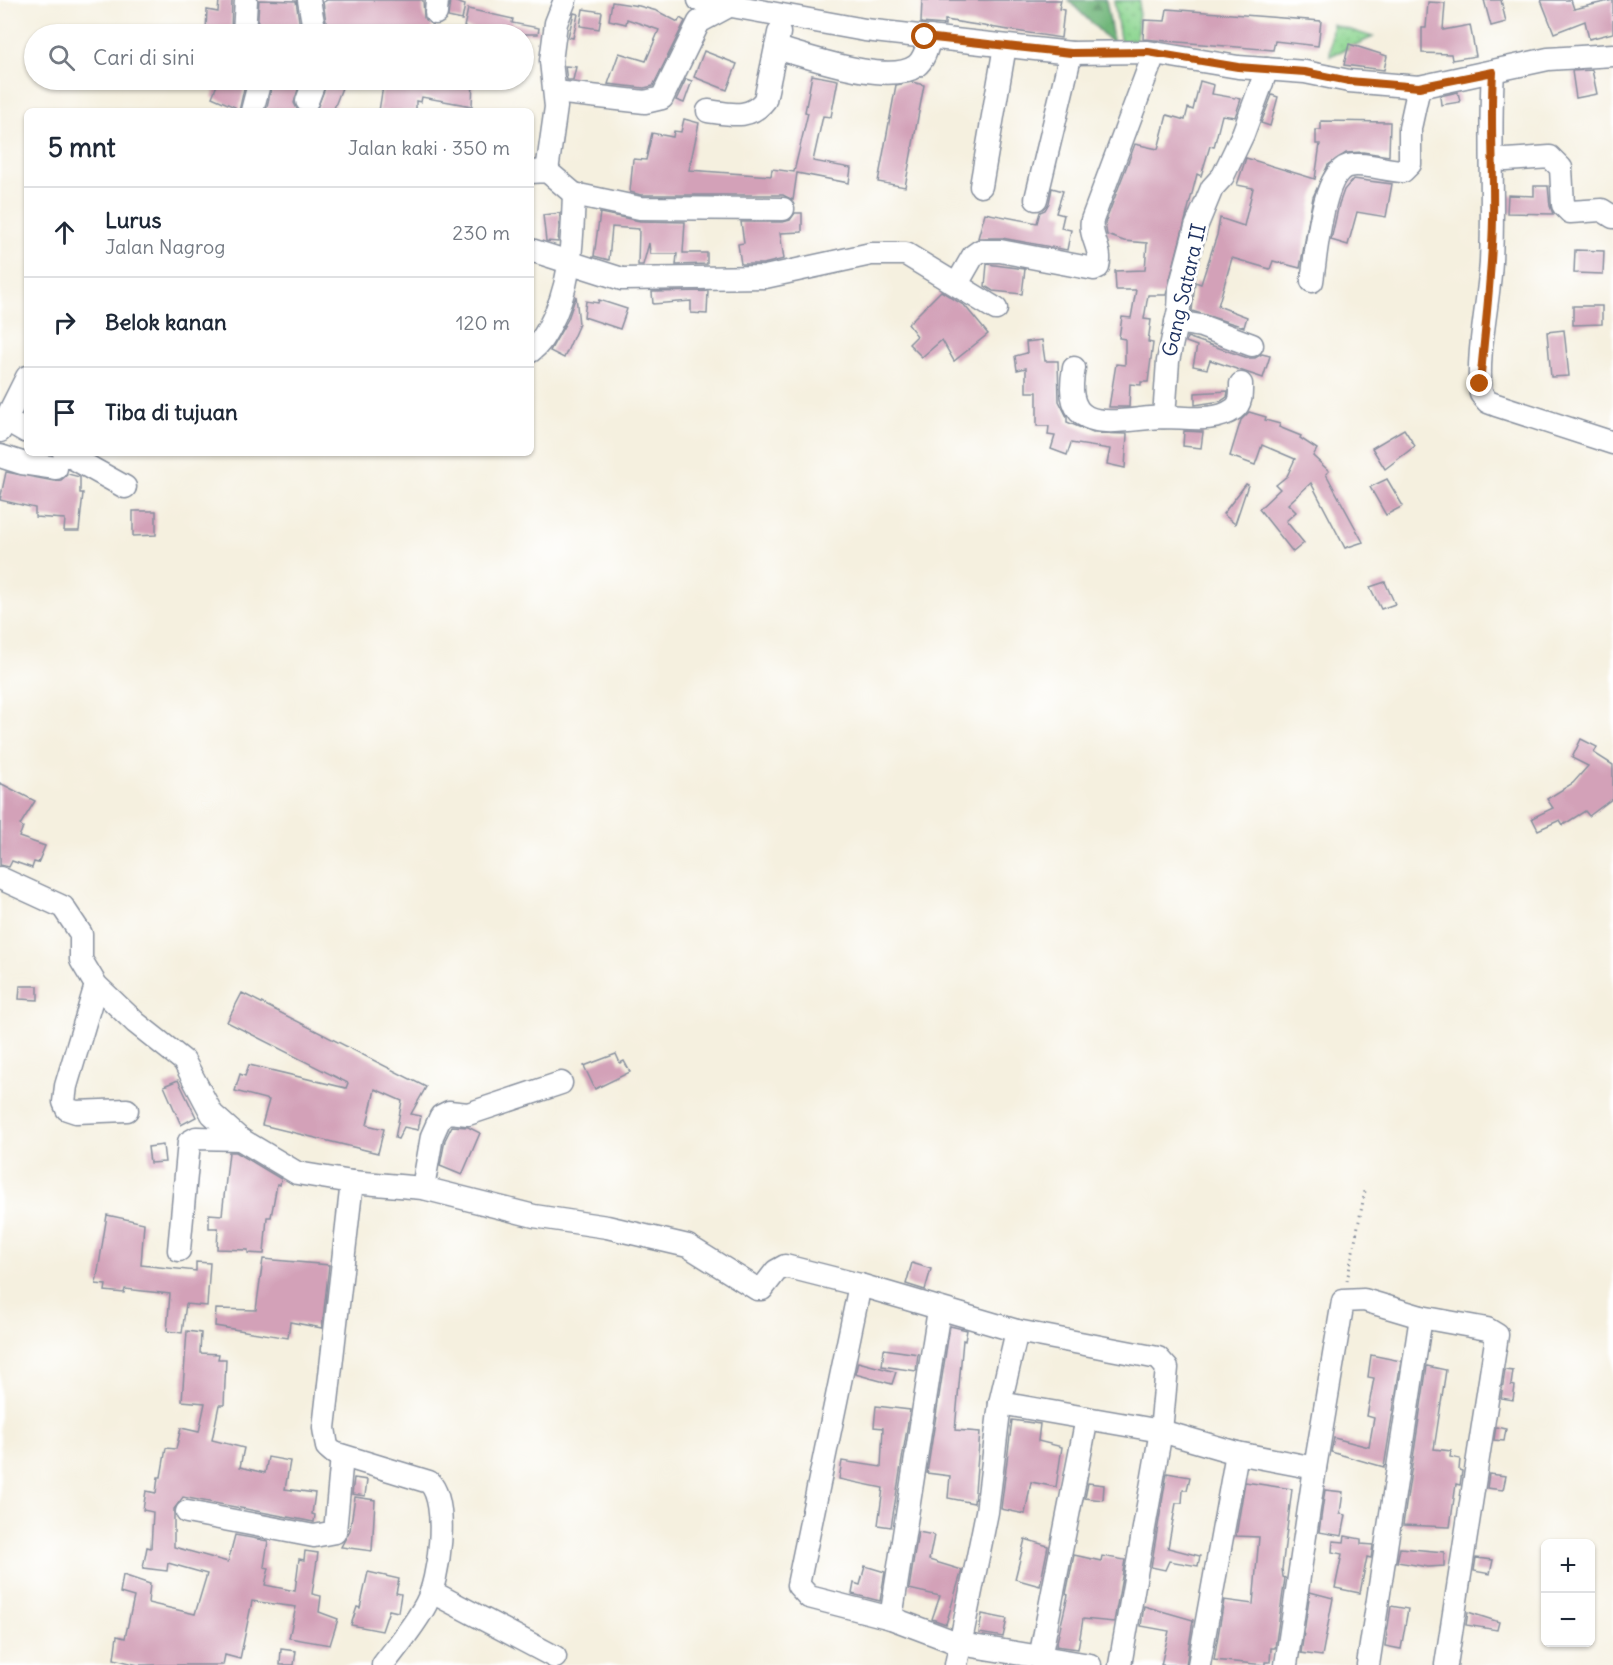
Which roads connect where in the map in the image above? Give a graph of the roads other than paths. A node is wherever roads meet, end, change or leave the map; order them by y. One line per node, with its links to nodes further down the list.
1 (246, 0): 7 (street)
2 (309, 0): 8 (street)
3 (565, 0): 20 (street)
4 (699, 0): 5 (street)
5 (727, 7): 6 (street); 20 (street)
6 (781, 16): 9 (street); 11 (street)
7 (245, 24)
8 (313, 24)
9 (930, 37): 10 (street); 11 (street)
10 (1005, 46): 12 (street); 26 (street)
11 (776, 48): 23 (street)
12 (1071, 53): 13 (street); 28 (street)
13 (1154, 54): 15 (street); 34 (street)
14 (1613, 55): 16 (street)
15 (1267, 69): 17 (street); 36 (street, Gang Satara II)
16 (1493, 72): 17 (street); 24 (street)
17 (1419, 87): 33 (street)
18 (257, 90): 22 (street)
19 (311, 90): 21 (street)
20 (555, 92): 25 (street)
21 (307, 101)
22 (253, 108)
23 (708, 111)
24 (1493, 158): 30 (street); 45 (street)
25 (539, 171): 27 (street)
26 (981, 186)
27 (574, 194): 29 (street); 32 (street)
28 (1036, 199)
29 (783, 209)
30 (1613, 217)
31 (534, 251): 32 (street)
32 (571, 262): 34 (street); 38 (street)
33 (1312, 281)
34 (957, 284): 35 (street)
35 (996, 309)
36 (1176, 322): 37 (street); 42 (street, Gang Satara II)
37 (1252, 345)
38 (534, 348)
39 (1074, 368): 42 (street)
40 (24, 383): 43 (street)
41 (1241, 384): 42 (street)
42 (1164, 417)
43 (3, 426): 44 (street)
44 (24, 431)
45 (1613, 443)
46 (0, 456): 47 (street)
47 (60, 460): 48 (street)
48 (125, 487)
49 (0, 878): 50 (street)
50 (96, 985): 52 (street); 53 (street)
51 (561, 1083): 55 (street)
52 (127, 1110)
53 (240, 1139): 54 (street); 56 (street)
54 (352, 1182): 55 (street); 65 (street)
55 (423, 1188): 57 (street)
56 (179, 1250)
57 (860, 1284): 58 (street); 69 (street)
58 (939, 1310): 60 (street); 69 (street)
59 (1421, 1317): 66 (street); 78 (street); 79 (street)
60 (1017, 1331): 61 (street); 63 (street)
61 (1000, 1403): 62 (street); 70 (street)
62 (1087, 1418): 63 (street); 72 (street)
63 (1161, 1431): 64 (street); 75 (street)
64 (1237, 1453): 66 (street); 76 (street)
65 (342, 1456): 67 (street); 68 (street)
66 (1315, 1468): 77 (street)
67 (187, 1512)
68 (432, 1592): 71 (street); 73 (street)
69 (891, 1618): 70 (street)
70 (958, 1655): 72 (street)
71 (555, 1657)
72 (1040, 1658): 74 (street)
73 (383, 1665)
74 (1090, 1665)
75 (1120, 1665)
76 (1200, 1665)
77 (1286, 1665)
78 (1368, 1665)
79 (1446, 1665)

